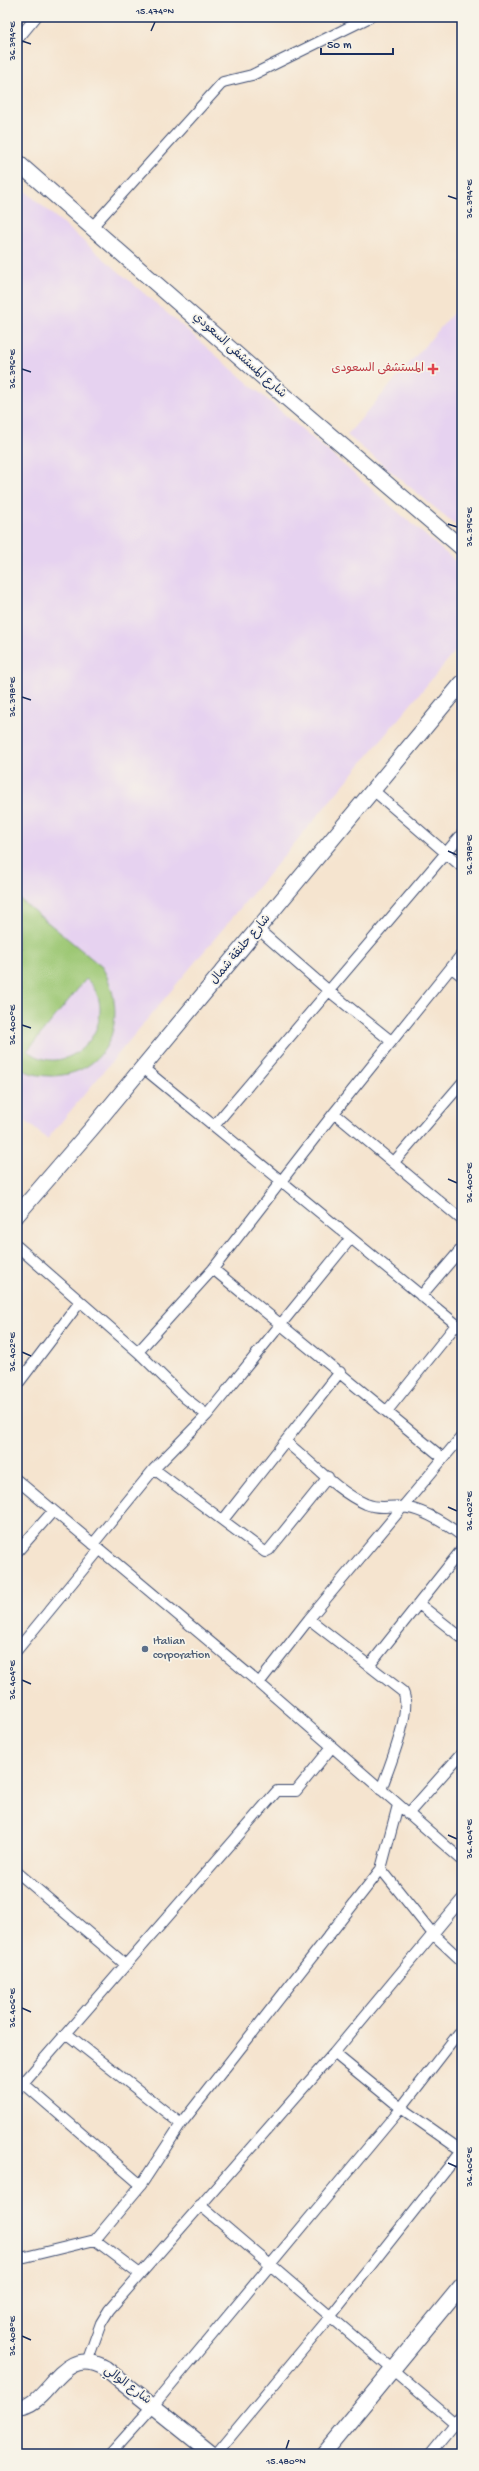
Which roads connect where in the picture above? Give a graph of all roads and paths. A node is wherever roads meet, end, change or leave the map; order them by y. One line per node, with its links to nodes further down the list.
1 (36, 17): 3 (street)
2 (370, 17): 5 (street)
3 (17, 40)
4 (17, 162): 5 (street, شارع المستشفى السعودي)
5 (92, 227): 6 (street, شارع المستشفى السعودي)
6 (462, 548)
7 (459, 691): 8 (street, شارع حلنقة شمال)
8 (373, 790): 10 (street); 12 (street, شارع حلنقة شمال)
9 (462, 834): 10 (street)
10 (445, 853): 11 (street); 16 (street)
11 (462, 867)
12 (258, 929): 16 (street); 18 (street, شارع حلنقة شمال)
13 (462, 954): 14 (street)
14 (452, 968): 15 (street); 17 (street)
15 (462, 976)
16 (329, 991): 17 (street); 21 (street)
17 (392, 1041): 20 (street)
18 (142, 1067): 21 (street); 24 (street, شارع حلنقة شمال)
19 (462, 1083): 22 (street)
20 (334, 1113): 22 (street); 23 (street)
21 (214, 1126): 23 (street)
22 (394, 1162): 25 (street)
23 (281, 1182): 26 (street); 29 (street)
24 (17, 1215)
25 (462, 1220)
26 (351, 1238): 30 (street); 32 (street)
27 (17, 1246): 31 (street)
28 (462, 1248): 30 (street)
29 (213, 1269): 32 (street); 34 (street)
30 (421, 1296): 33 (street)
31 (80, 1302): 34 (street); 36 (street)
32 (283, 1325): 35 (street); 38 (street)
33 (459, 1327): 37 (street)
34 (138, 1352): 38 (street)
35 (340, 1372): 37 (street); 40 (street)
36 (17, 1385)
37 (387, 1411): 41 (street)
38 (207, 1415): 42 (street)
39 (462, 1436): 41 (street)
40 (286, 1442): 43 (street); 47 (street)
41 (443, 1458): 45 (street)
42 (154, 1469): 47 (street); 49 (street)
43 (328, 1477): 45 (street); 47 (street)
44 (17, 1480): 46 (street)
45 (402, 1507): 48 (street); 53 (street)
46 (53, 1511): 49 (street); 51 (street)
47 (222, 1520)
48 (462, 1536)
49 (96, 1547): 55 (street); 57 (street)
50 (462, 1549): 52 (street)
51 (17, 1552)
52 (419, 1604): 54 (street); 56 (street)
53 (310, 1619): 56 (street); 57 (street)
54 (462, 1638)
55 (17, 1650)
56 (369, 1666): 60 (street)
57 (259, 1683): 58 (street)
58 (331, 1748): 60 (street); 69 (street)
59 (462, 1753): 62 (street)
60 (381, 1790): 61 (street)
61 (398, 1805): 62 (street); 64 (street)
62 (408, 1814): 63 (street)
63 (462, 1860)
64 (381, 1868): 67 (street); 75 (street)
65 (17, 1872): 69 (street)
66 (462, 1899): 67 (street)
67 (433, 1934): 68 (street); 72 (street)
68 (462, 1961)
69 (124, 1964): 71 (street)
70 (462, 2029): 74 (street)
71 (67, 2034): 73 (street); 75 (street)
72 (334, 2053): 74 (street); 78 (street)
73 (20, 2086): 77 (street)
74 (401, 2108): 76 (street); 81 (street)
75 (181, 2124): 77 (street)
76 (462, 2150): 84 (street)
77 (141, 2185): 79 (street)
78 (200, 2205): 81 (street); 82 (street)
79 (95, 2240): 80 (street); 82 (street)
80 (17, 2259)
81 (270, 2266): 84 (street); 87 (street)
82 (140, 2274): 85 (street)
83 (462, 2285): 86 (street)
84 (330, 2317): 86 (street); 92 (street)
85 (87, 2362): 87 (street, شارع الوالي); 88 (street)
86 (393, 2371): 89 (street); 93 (street)
87 (153, 2406): 90 (street); 91 (street, شارع الوالي)
88 (17, 2407)
89 (460, 2422): 94 (street)
90 (110, 2454)
91 (212, 2454)
92 (216, 2454)
93 (323, 2454)
94 (430, 2454)

